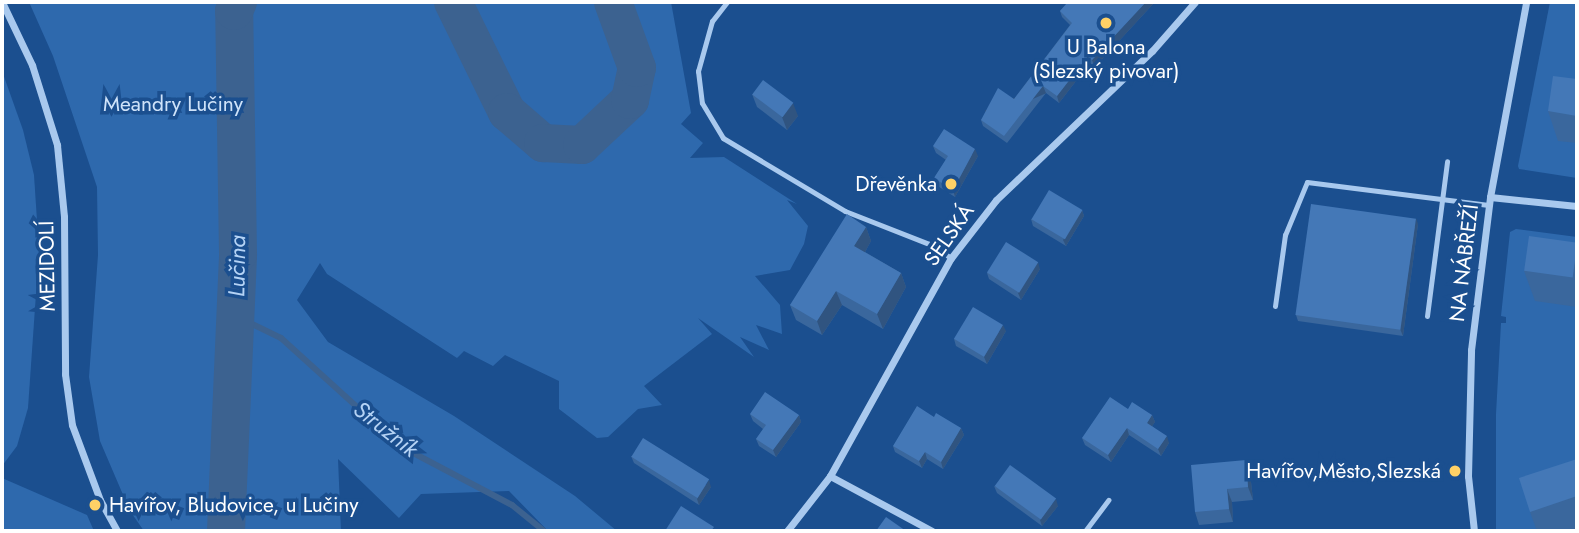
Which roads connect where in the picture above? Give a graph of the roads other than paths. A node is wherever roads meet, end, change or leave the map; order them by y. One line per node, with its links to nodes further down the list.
1 (2, 2): 14 (street, MEZIDOLÍ)
2 (727, 2): 9 (lane)
3 (1195, 2): 9 (street, SELSKÁ)
4 (1526, 2): 7 (street, NA NÁBŘEŽÍ)
5 (1447, 162): 6 (lane)
6 (1444, 200): 7 (lane); 10 (lane); 11 (lane)
7 (1490, 201): 8 (street); 18 (street, NA NÁBŘEŽÍ)
8 (1577, 206)
9 (951, 258): 12 (street, SELSKÁ)
10 (1275, 306)
11 (1427, 316)
12 (830, 476): 15 (street, SELSKÁ); 16 (street)
13 (1108, 499): 17 (lane)
14 (117, 531)
15 (787, 531)
16 (932, 531)
17 (1085, 531)
18 (1474, 531)

